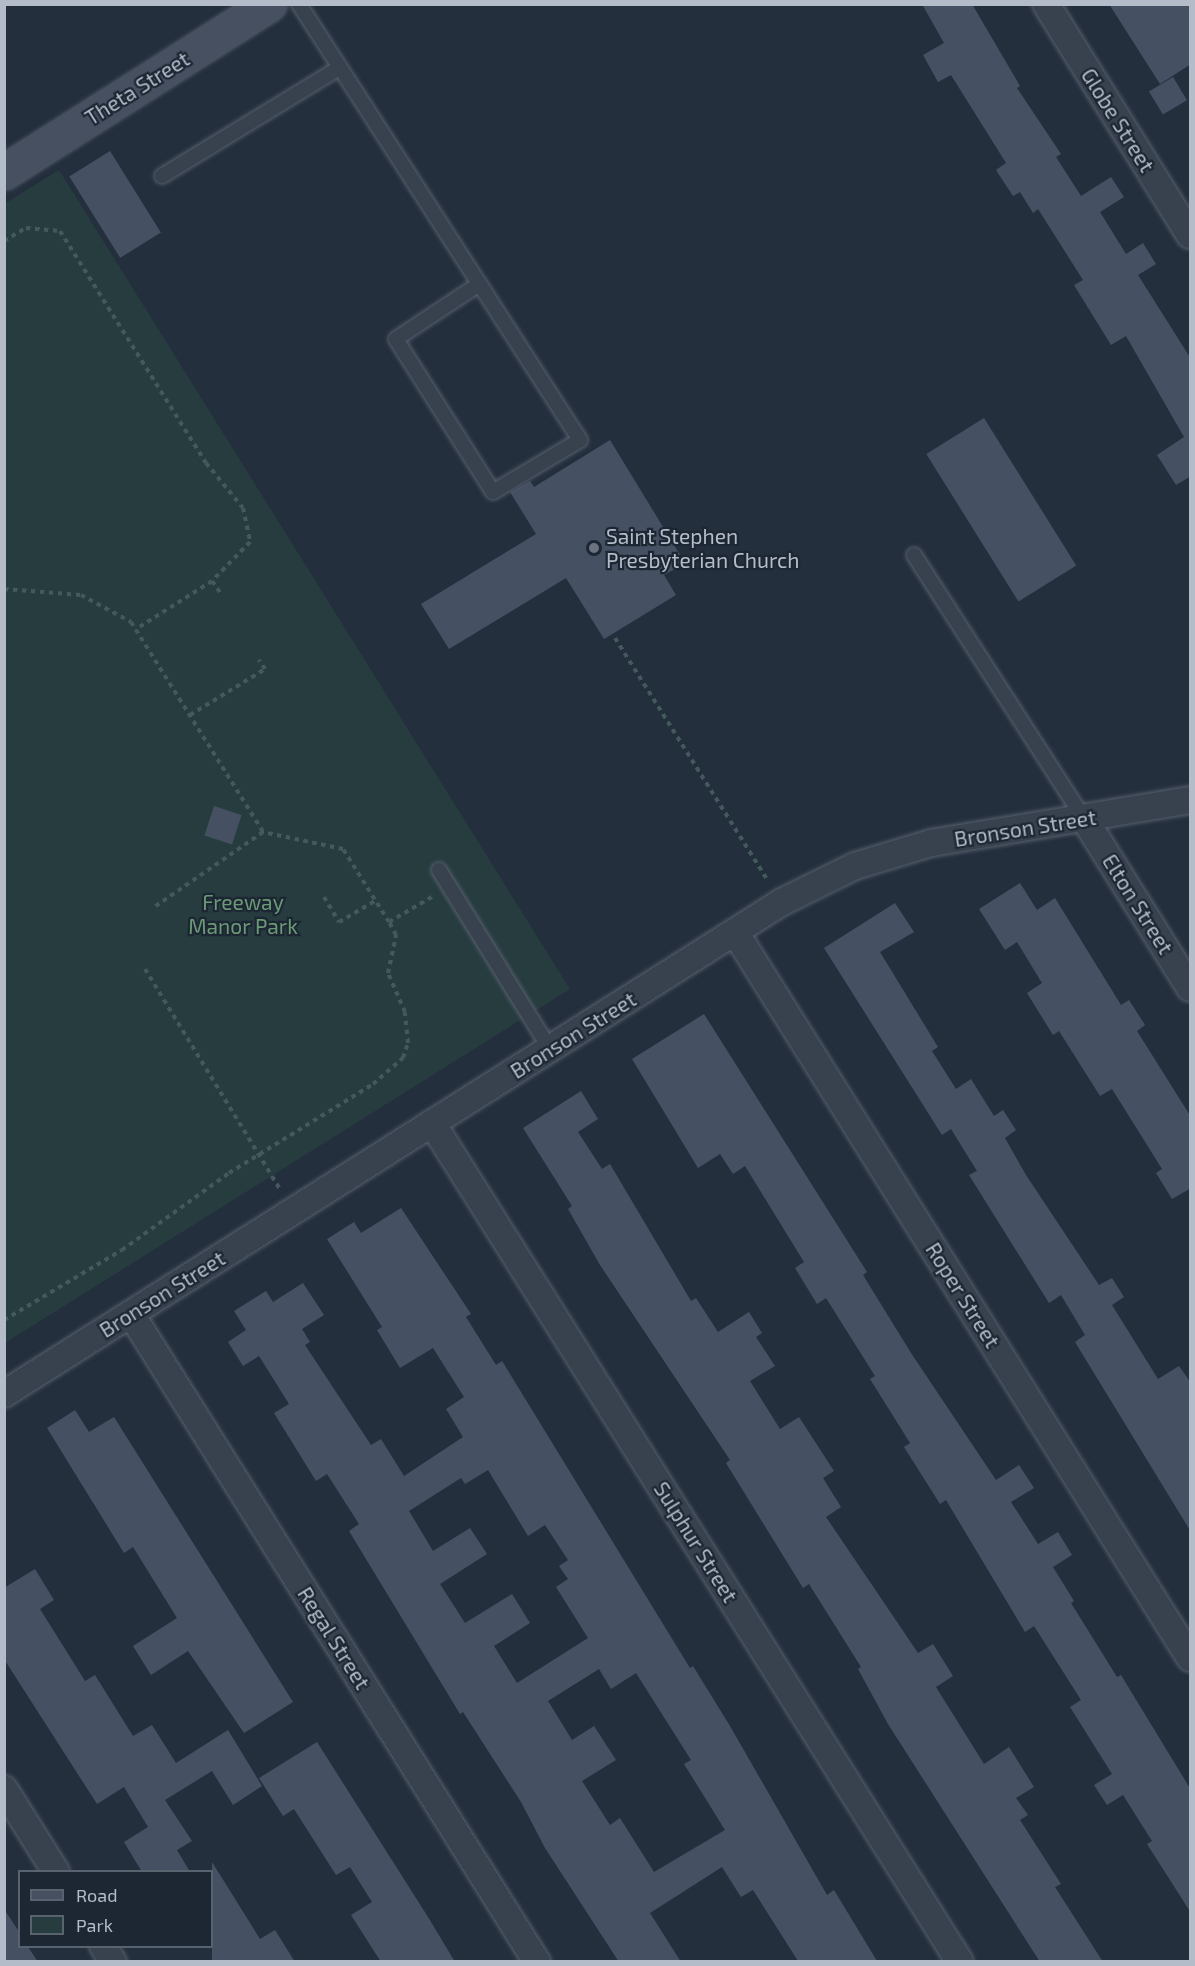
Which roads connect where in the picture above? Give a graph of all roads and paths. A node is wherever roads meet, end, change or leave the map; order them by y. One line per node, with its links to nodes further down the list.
1 (269, 4): 5 (street, Theta Street)
2 (299, 4): 4 (lane)
3 (1046, 4): 7 (street, Globe Street)
4 (339, 68): 6 (lane); 9 (lane)
5 (4, 172)
6 (162, 176)
7 (1191, 235)
8 (4, 241): 11 (path)
9 (479, 284): 9 (lane)
10 (914, 555): 19 (lane)
11 (212, 581): 13 (path); 14 (path)
12 (4, 589): 14 (path)
13 (221, 594)
14 (136, 629): 17 (path)
15 (615, 638): 25 (path)
16 (259, 660): 17 (path)
17 (190, 715): 20 (path)
18 (1191, 800): 19 (street, Bronson Street)
19 (1085, 820): 25 (street, Bronson Street); 30 (street, Elton Street)
20 (263, 832): 24 (path); 26 (path)
21 (439, 870): 22 (lane)
22 (449, 887): 27 (path); 31 (lane)
23 (324, 897): 24 (path)
24 (375, 901): 27 (path)
25 (782, 902): 28 (street, Bronson Street)
26 (153, 908)
27 (389, 922): 33 (path)
28 (735, 932): 31 (street, Bronson Street); 38 (street, Roper Street)
29 (145, 969): 33 (path)
30 (1191, 988)
31 (550, 1049): 32 (street, Bronson Street)
32 (432, 1123): 34 (street, Bronson Street); 44 (street, Sulphur Street)
33 (259, 1155): 34 (path); 36 (path)
34 (293, 1211): 35 (street, Bronson Street)
35 (131, 1314): 37 (street, Bronson Street); 43 (street, Regal Street)
36 (4, 1320)
37 (4, 1394)
38 (1191, 1658)
39 (4, 1789): 40 (street)
40 (55, 1870)
41 (104, 1948): 42 (street)
42 (113, 1962)
43 (537, 1962)
44 (960, 1962)

